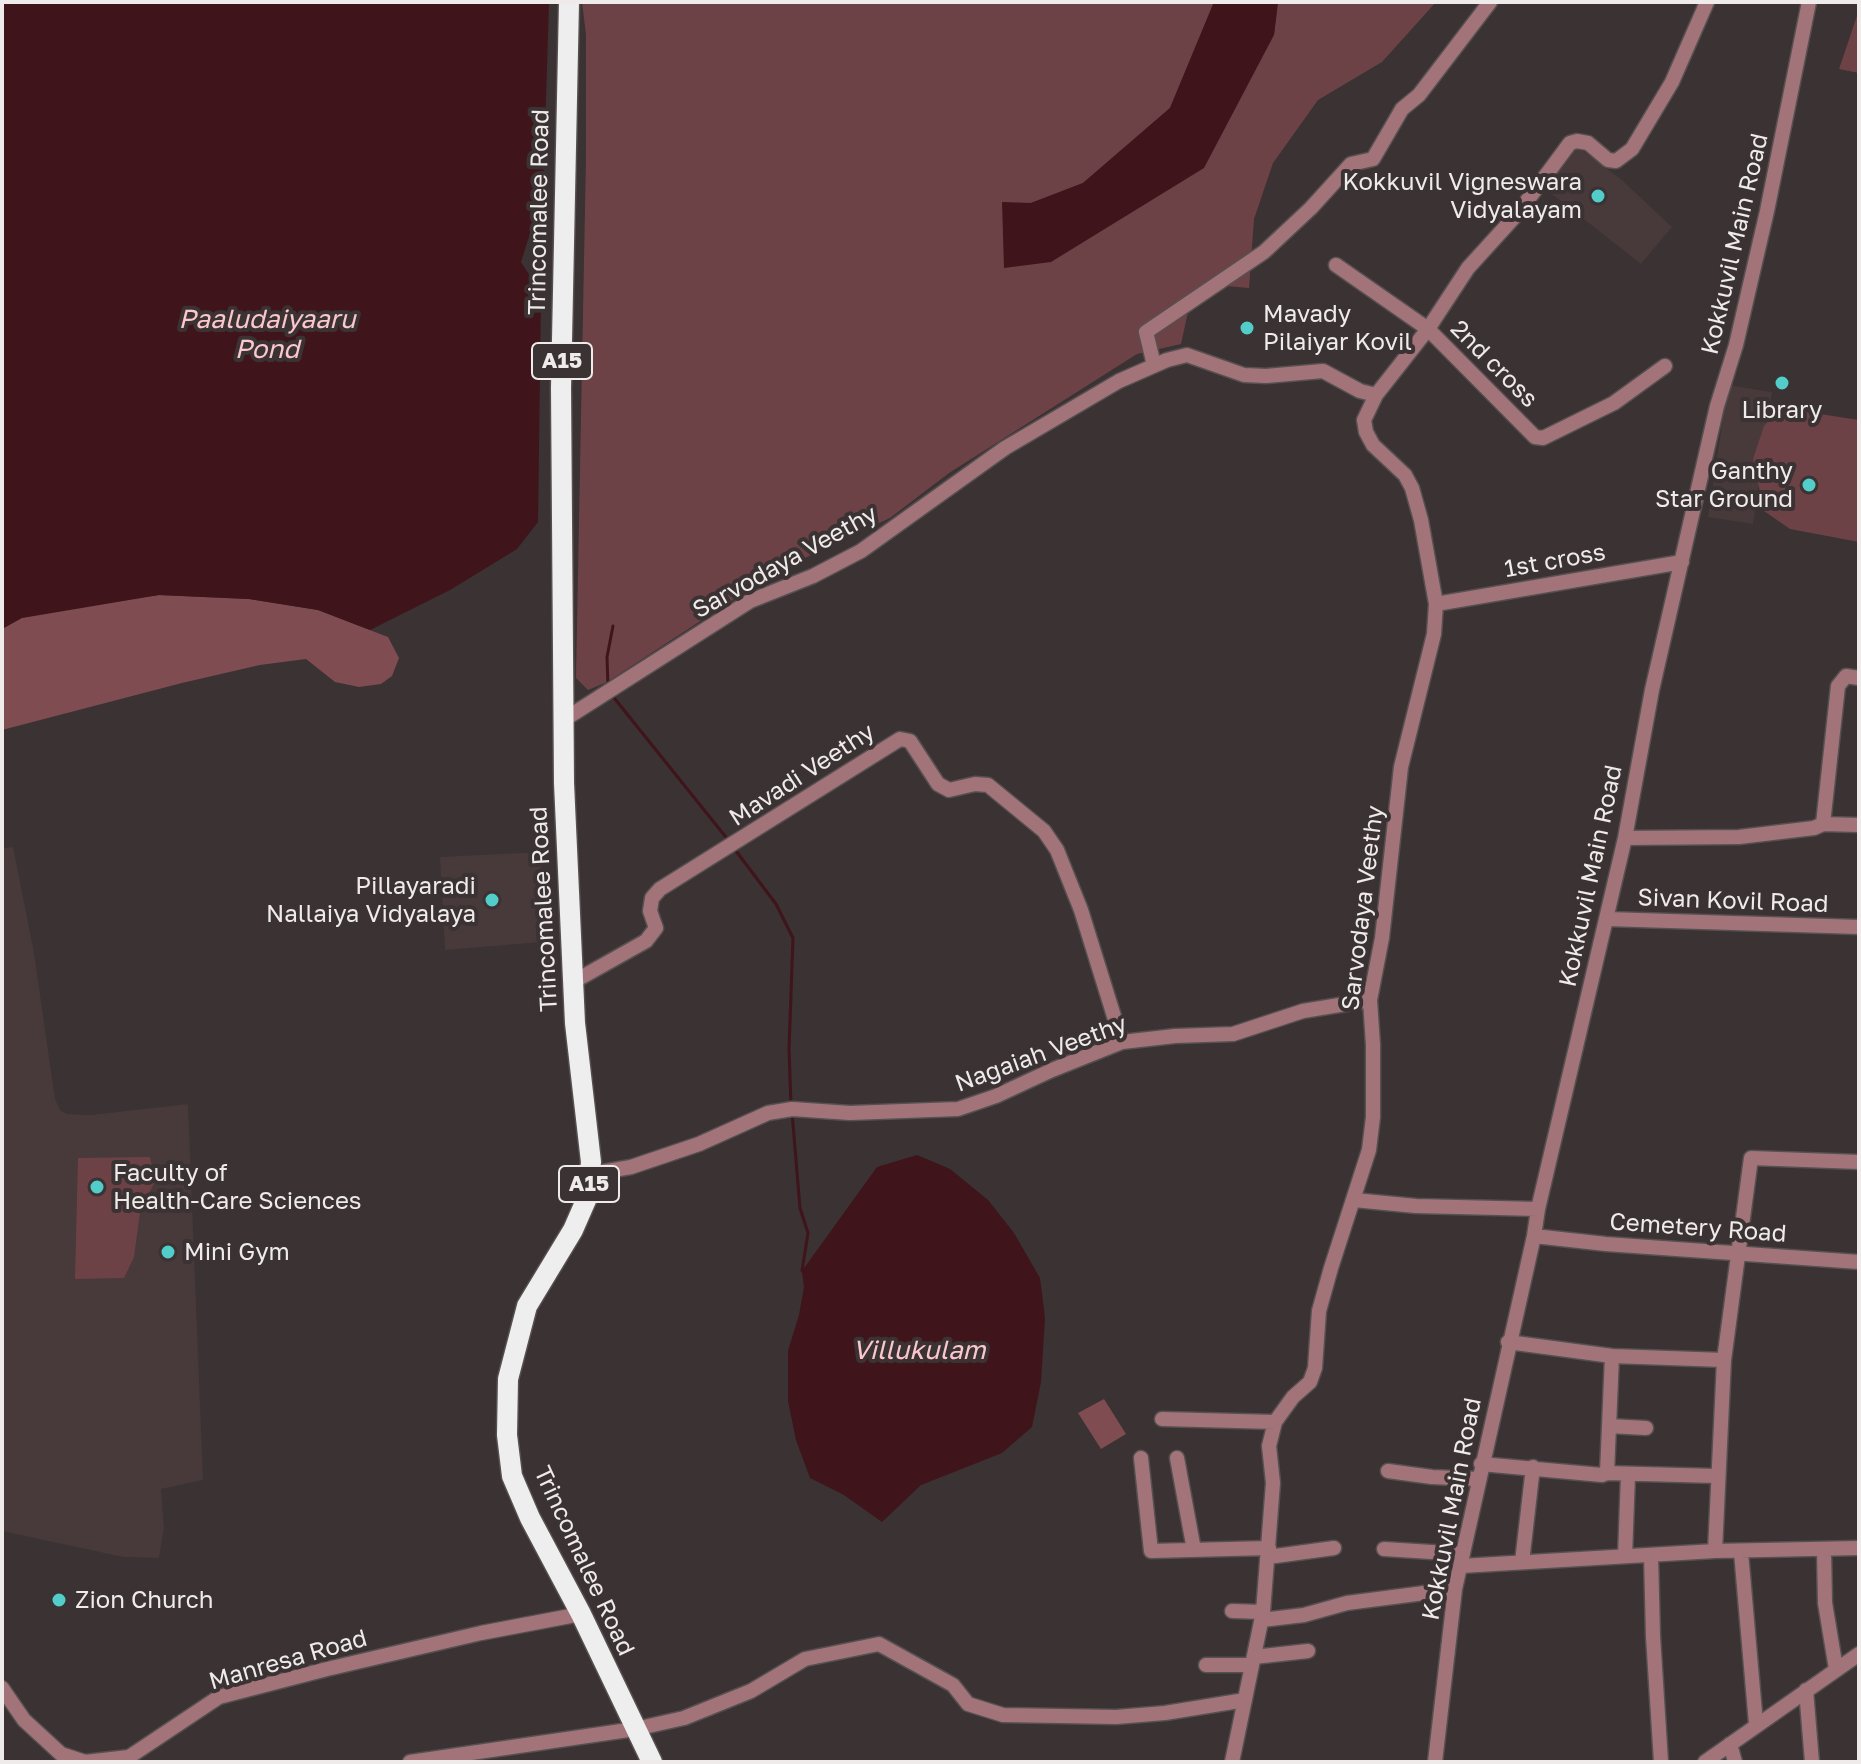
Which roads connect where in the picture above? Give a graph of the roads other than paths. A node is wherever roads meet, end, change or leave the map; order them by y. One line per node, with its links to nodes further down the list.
1 (569, 2): 13 (highway, Trincomalee Road / A15)
2 (1490, 2): 7 (street)
3 (1707, 2): 6 (street, Sarvodaya Veethy)
4 (1809, 2): 10 (street, Kokkuvil Main Road)
5 (1336, 265): 6 (street, 2nd cross)
6 (1428, 329): 8 (street, 2nd cross); 9 (street, Sarvodaya Veethy)
7 (1154, 365): 9 (street, Sarvodaya Veethy); 13 (street, Sarvodaya Veethy)
8 (1665, 366)
9 (1376, 395): 11 (street, Sarvodaya Veethy)
10 (1682, 562): 11 (street, 1st cross); 16 (street, Kokkuvil Main Road)
11 (1436, 604): 20 (street, Sarvodaya Veethy)
12 (1859, 678): 14 (street)
13 (565, 719): 19 (highway, Trincomalee Road / A15)
14 (1823, 824): 15 (street); 16 (street)
15 (1859, 825)
16 (1625, 838): 17 (street, Kokkuvil Main Road)
17 (1607, 919): 18 (street, Sivan Kovil Road); 25 (street, Kokkuvil Main Road)
18 (1859, 927)
19 (573, 982): 21 (street, Mavadi Veethy); 23 (highway, Trincomalee Road / A15)
20 (1370, 1000): 21 (street, Nagaiah Veethy); 24 (street, Sarvodaya Veethy)
21 (1122, 1042): 23 (street, Nagaiah Veethy)
22 (1859, 1162): 27 (street)
23 (590, 1174): 58 (highway, Trincomalee Road / A15)
24 (1354, 1200): 25 (street); 33 (street, Sarvodaya Veethy)
25 (1538, 1209): 26 (street, Kokkuvil Main Road)
26 (1534, 1236): 27 (street, Cemetery Road); 29 (street, Kokkuvil Main Road)
27 (1736, 1253): 28 (street, Cemetery Road); 31 (street)
28 (1859, 1262)
29 (1508, 1342): 30 (street); 40 (street, Kokkuvil Main Road)
30 (1612, 1356): 31 (street); 34 (street)
31 (1724, 1360): 43 (street)
32 (1162, 1419): 33 (street)
33 (1275, 1422): 51 (street)
34 (1609, 1426): 35 (street); 41 (street)
35 (1646, 1428)
36 (1141, 1458): 47 (street)
37 (1177, 1458): 47 (street)
38 (1533, 1467): 40 (street); 41 (street); 55 (street)
39 (1388, 1471): 40 (street)
40 (1480, 1471): 54 (street, Kokkuvil Main Road)
41 (1607, 1473): 42 (street)
42 (1628, 1475): 43 (street); 53 (street)
43 (1716, 1476): 49 (street)
44 (1334, 1548): 51 (street)
45 (1859, 1548): 48 (street)
46 (1384, 1549): 54 (street)
47 (1194, 1550): 51 (street)
48 (1824, 1550): 50 (street); 64 (street)
49 (1715, 1551): 50 (street); 52 (street)
50 (1741, 1552): 68 (street)
51 (1269, 1553): 59 (street)
52 (1651, 1555): 53 (street); 75 (street)
53 (1625, 1556): 55 (street)
54 (1462, 1560): 55 (street); 56 (street, Kokkuvil Main Road)
55 (1522, 1562)
56 (1455, 1589): 59 (street); 74 (street, Kokkuvil Main Road)
57 (1232, 1611): 59 (street)
58 (581, 1614): 65 (street, Manresa Road); 69 (highway, Trincomalee Road / A15)
59 (1262, 1616): 62 (street)
60 (1308, 1651): 62 (street)
61 (1859, 1655): 64 (street)
62 (1253, 1661): 63 (street); 67 (street)
63 (1206, 1665)
64 (1836, 1669): 66 (street)
65 (2, 1688)
66 (1806, 1690): 68 (street); 78 (street)
67 (1245, 1700): 69 (street); 73 (street)
68 (1756, 1724): 70 (street)
69 (635, 1729): 71 (street); 72 (highway, Trincomalee Road / A15)
70 (1730, 1744): 76 (street); 77 (street)
71 (410, 1762)
72 (652, 1762)
73 (1232, 1762)
74 (1435, 1762)
75 (1661, 1762)
76 (1705, 1762)
77 (1735, 1762)
78 (1812, 1762)

